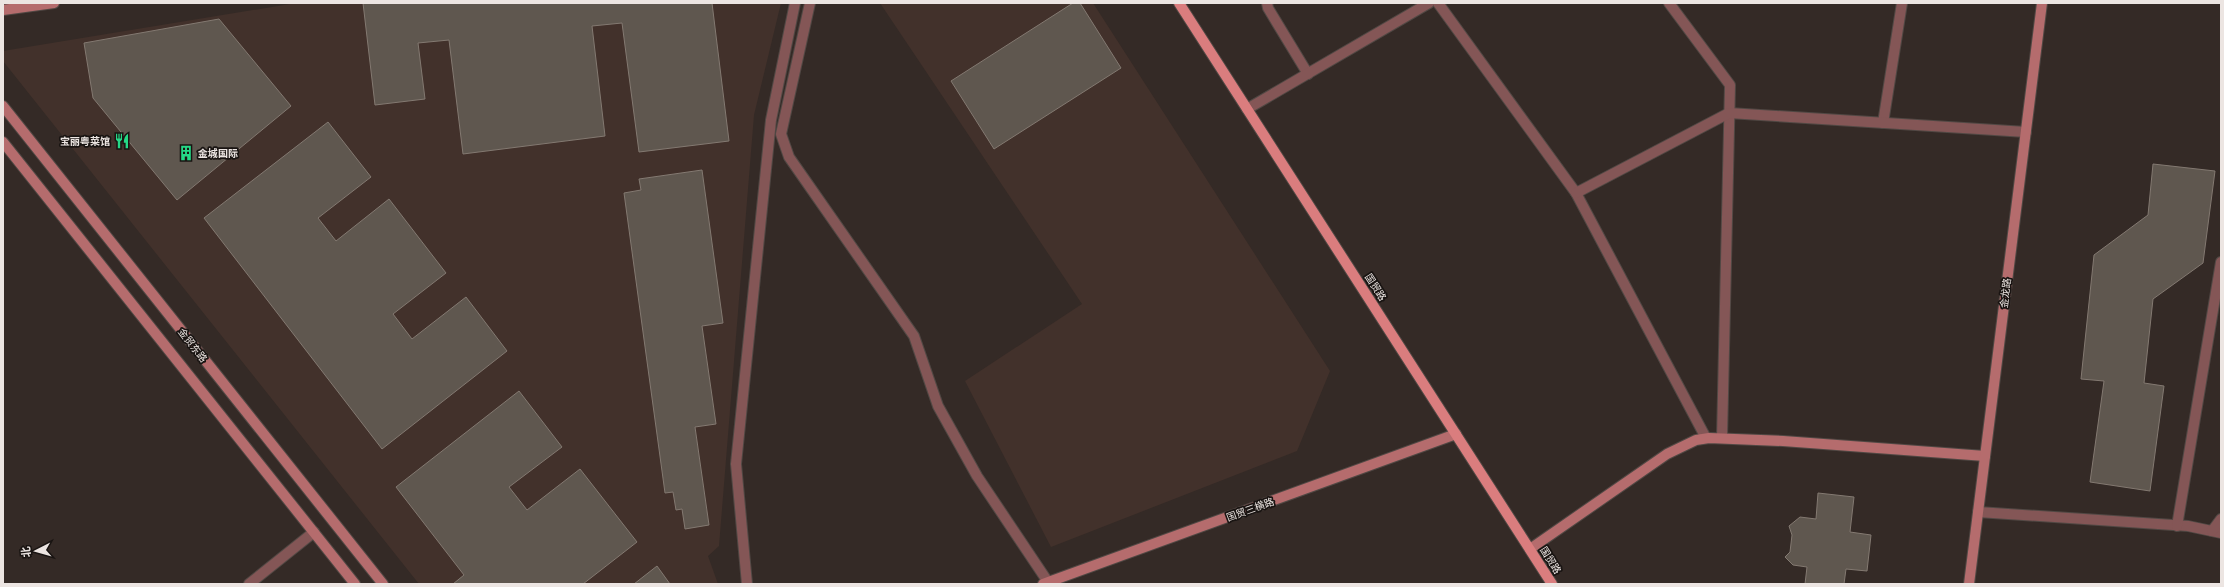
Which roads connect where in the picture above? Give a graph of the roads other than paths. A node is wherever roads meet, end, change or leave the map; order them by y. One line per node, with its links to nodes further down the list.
1 (54, 3): 11 (main road)
2 (795, 3): 35 (street)
3 (810, 3): 31 (street)
4 (1179, 3): 14 (main road, 国贸路)
5 (1267, 3): 12 (street)
6 (1429, 3): 12 (street)
7 (1438, 3): 19 (street)
8 (1669, 3): 15 (street)
9 (1902, 3): 16 (street)
10 (2042, 3): 17 (main road, 金龙路)
11 (3, 10)
12 (1308, 74): 14 (street)
13 (3, 106): 34 (main road, 金贸东路)
14 (1248, 109): 21 (main road, 国贸路)
15 (1729, 113): 16 (street); 19 (street); 23 (street)
16 (1883, 123): 17 (street)
17 (2026, 132): 24 (main road, 金龙路)
18 (3, 142): 28 (main road)
19 (1576, 193): 22 (street)
20 (2221, 262): 27 (street)
21 (1456, 434): 30 (main road, 国贸路); 31 (main road, 国贸三横路)
22 (1706, 438): 23 (main road); 30 (main road)
23 (1722, 438): 24 (main road)
24 (1985, 456): 25 (main road, 金龙路)
25 (1978, 512): 27 (street); 37 (main road, 金龙路)
26 (2221, 519): 29 (street)
27 (2177, 526): 29 (street)
28 (314, 532): 32 (street); 33 (main road)
29 (2217, 532)
30 (1530, 549): 36 (main road, 国贸路)
31 (1047, 583)
32 (249, 584)
33 (355, 584)
34 (383, 584)
35 (747, 584)
36 (1552, 584)
37 (1969, 584)

